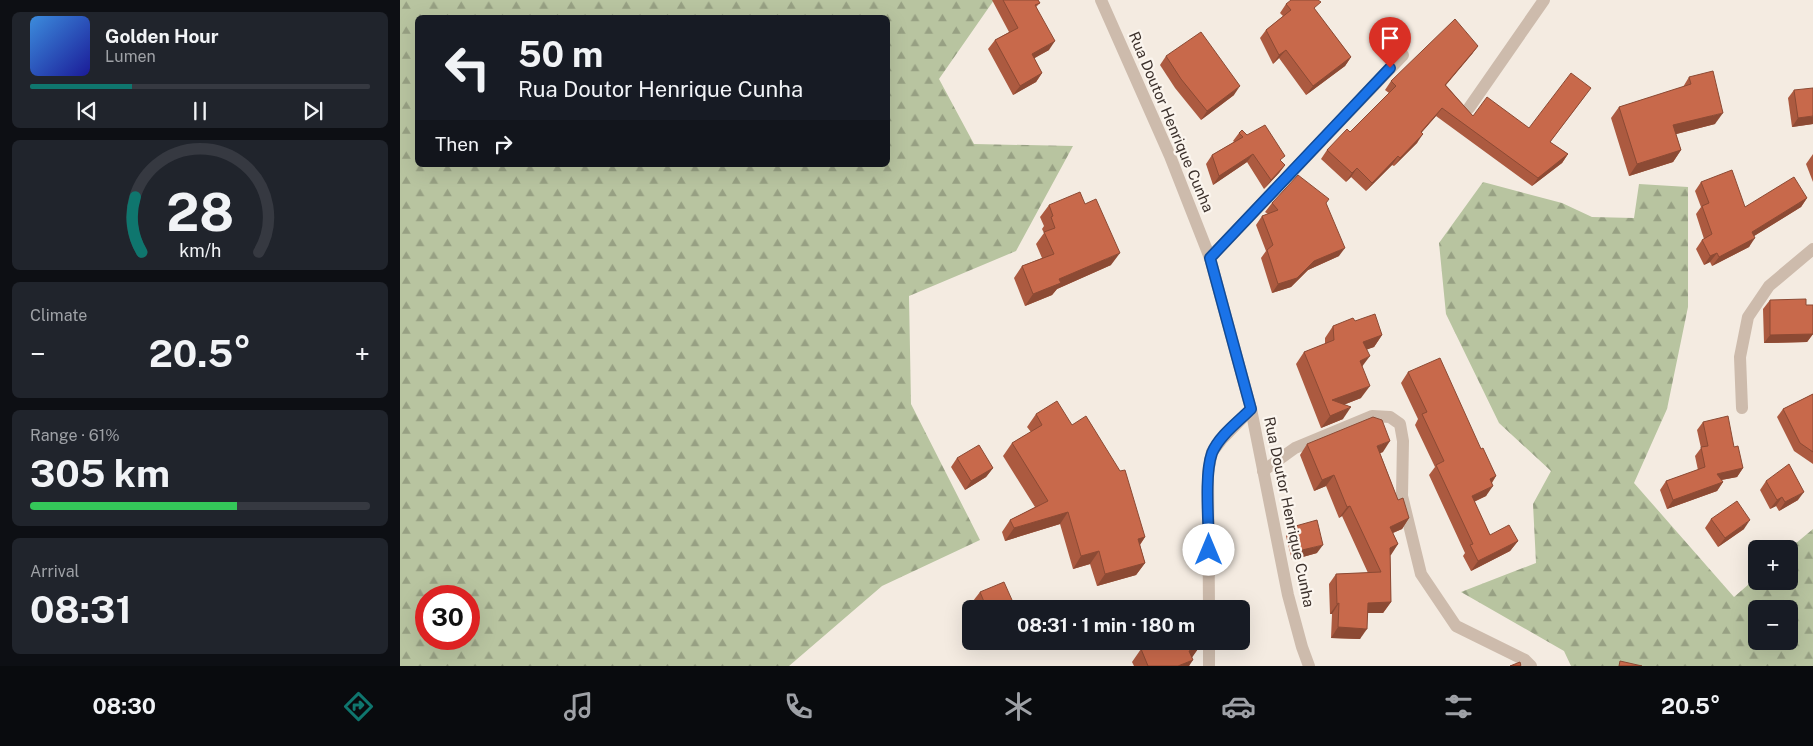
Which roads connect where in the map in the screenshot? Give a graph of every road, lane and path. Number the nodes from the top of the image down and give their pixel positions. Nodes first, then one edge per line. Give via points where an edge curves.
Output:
1 (1101, 0) edge
2 (1544, 0) edge
3 (1404, 55) dead end
4 (1469, 108) edge
5 (1813, 249) edge
6 (1210, 258) junction
7 (1742, 408) dead end
8 (1251, 409) junction
9 (1264, 471) junction
10 (1209, 600) edge
11 (1209, 650) edge
12 (1209, 666) edge
13 (1309, 666) edge
14 (1531, 666) edge

1 - 6 street, Rua Doutor Henrique Cunha
2 - 4 street
3 - 6 street
5 - 7 street via 1769,286 1748,317 1740,357
6 - 8 street, Rua Doutor Henrique Cunha
8 - 9 street, Rua Doutor Henrique Cunha
8 - 10 street via 1212,452 1208,472
9 - 13 street, Rua Doutor Henrique Cunha via 1288,595
9 - 14 street via 1296,448 1372,416 1390,417 1400,424 1403,441 1402,496 1421,574 1456,626
11 - 12 street

